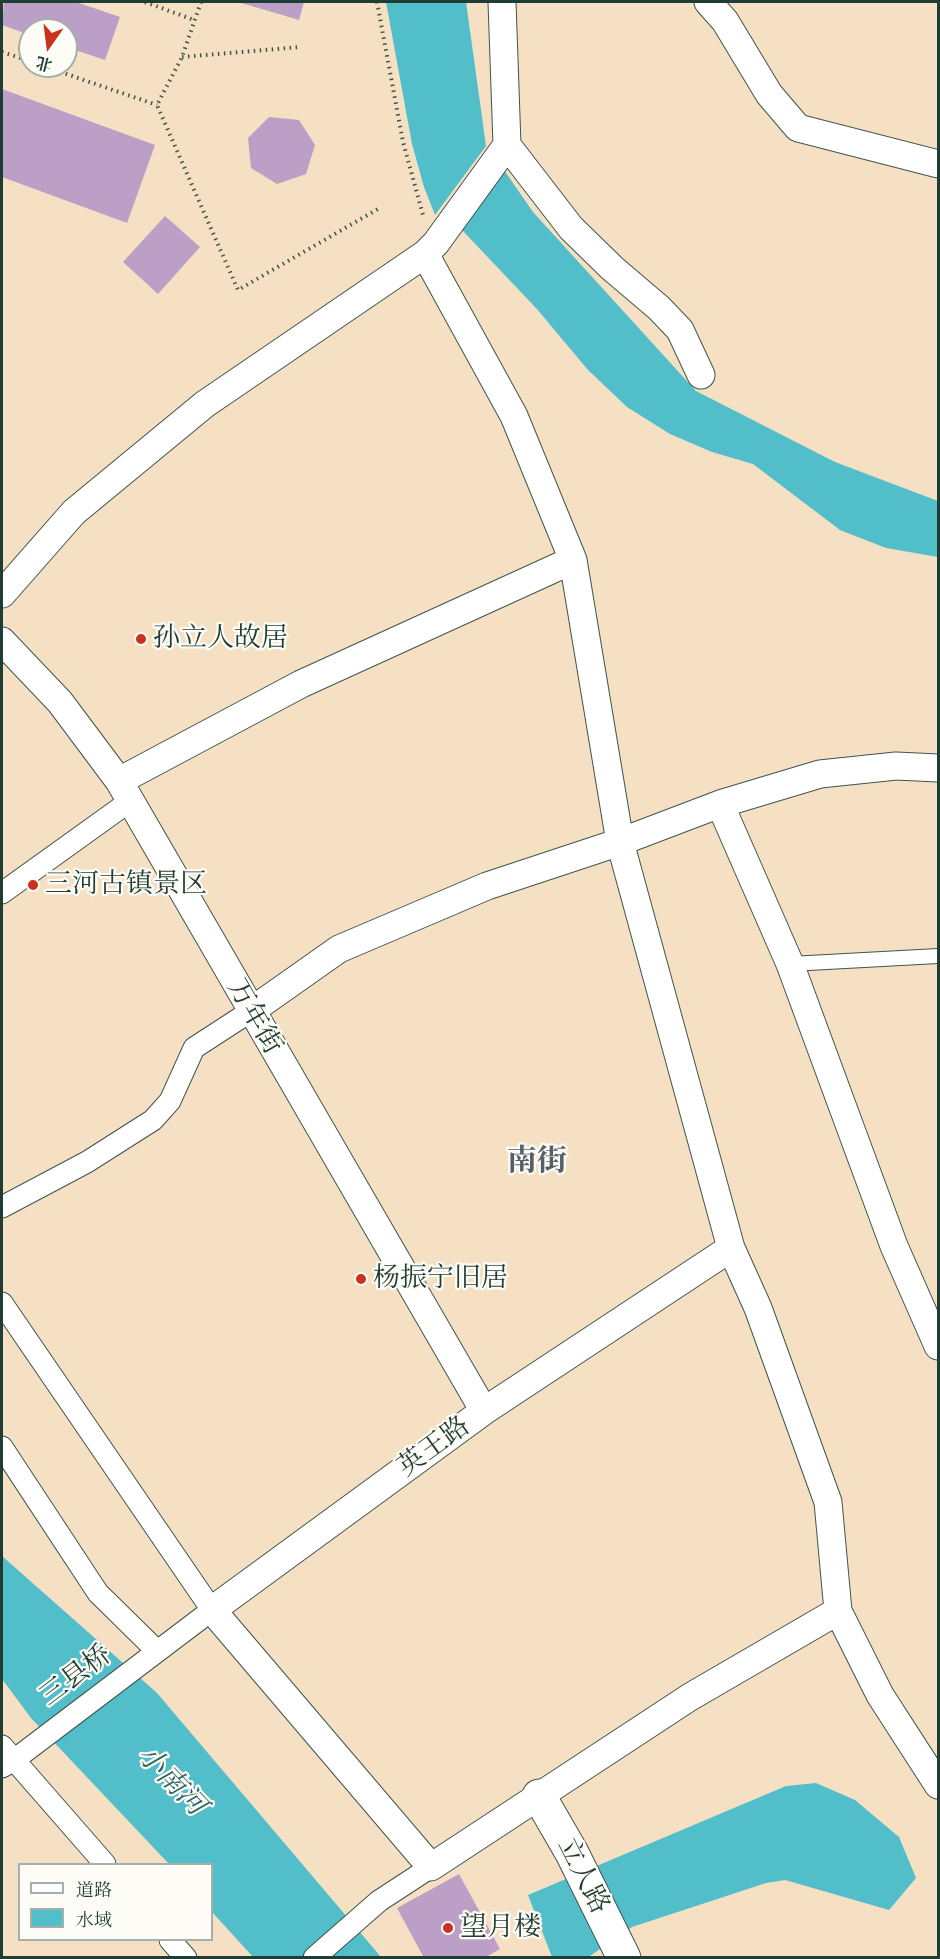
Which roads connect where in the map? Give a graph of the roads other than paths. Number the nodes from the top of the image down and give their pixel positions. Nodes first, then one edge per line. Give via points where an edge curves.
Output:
1 (502, 2) edge
2 (708, 2) edge
3 (507, 145) junction
4 (939, 164) edge
5 (428, 239) junction
6 (701, 375) dead end
7 (573, 560) junction
8 (2, 594) edge
9 (2, 641) edge
10 (939, 768) edge
11 (124, 791) junction
12 (720, 804) junction
13 (620, 842) junction
14 (2, 893) edge
15 (939, 956) edge
16 (790, 964) junction
17 (251, 1011) junction
18 (2, 1207) edge
19 (731, 1248) junction
20 (2, 1304) edge
21 (939, 1346) edge
22 (484, 1410) junction
23 (2, 1446) edge
24 (212, 1610) junction
25 (838, 1611) junction
26 (152, 1654) junction
27 (6, 1758) edge
28 (939, 1785) edge
29 (539, 1796) junction
30 (104, 1863) edge
31 (431, 1867) junction
32 (171, 1941) edge
33 (186, 1958) edge
34 (314, 1958) edge
35 (624, 1958) edge

1 - 3 street
2 - 4 street via 725,21 770,94 798,128
3 - 5 street
3 - 6 street via 571,228 680,330
5 - 7 street via 514,416
5 - 8 street via 205,404 74,512
7 - 11 street via 301,684
7 - 13 street
9 - 11 street, 万年街 via 60,702
10 - 12 street via 896,766 820,774
11 - 14 street
11 - 17 street, 万年街
12 - 13 street
12 - 16 street
13 - 17 street via 487,886 339,949
13 - 19 street
15 - 16 lane
16 - 21 street via 894,1246
17 - 18 street via 194,1048 170,1101 153,1120 87,1162
17 - 22 street, 万年街
19 - 22 street, 英王路
19 - 25 street via 758,1308 828,1502
20 - 24 street
22 - 24 street, 英王路
23 - 26 street via 98,1593
24 - 26 street, 英王路
24 - 31 street
25 - 28 street via 880,1695
25 - 29 street via 690,1697
26 - 27 street, 三县桥 via 40,1739
27 - 30 street
29 - 31 street
29 - 35 street, 立人路
31 - 34 street via 379,1901
32 - 33 street

